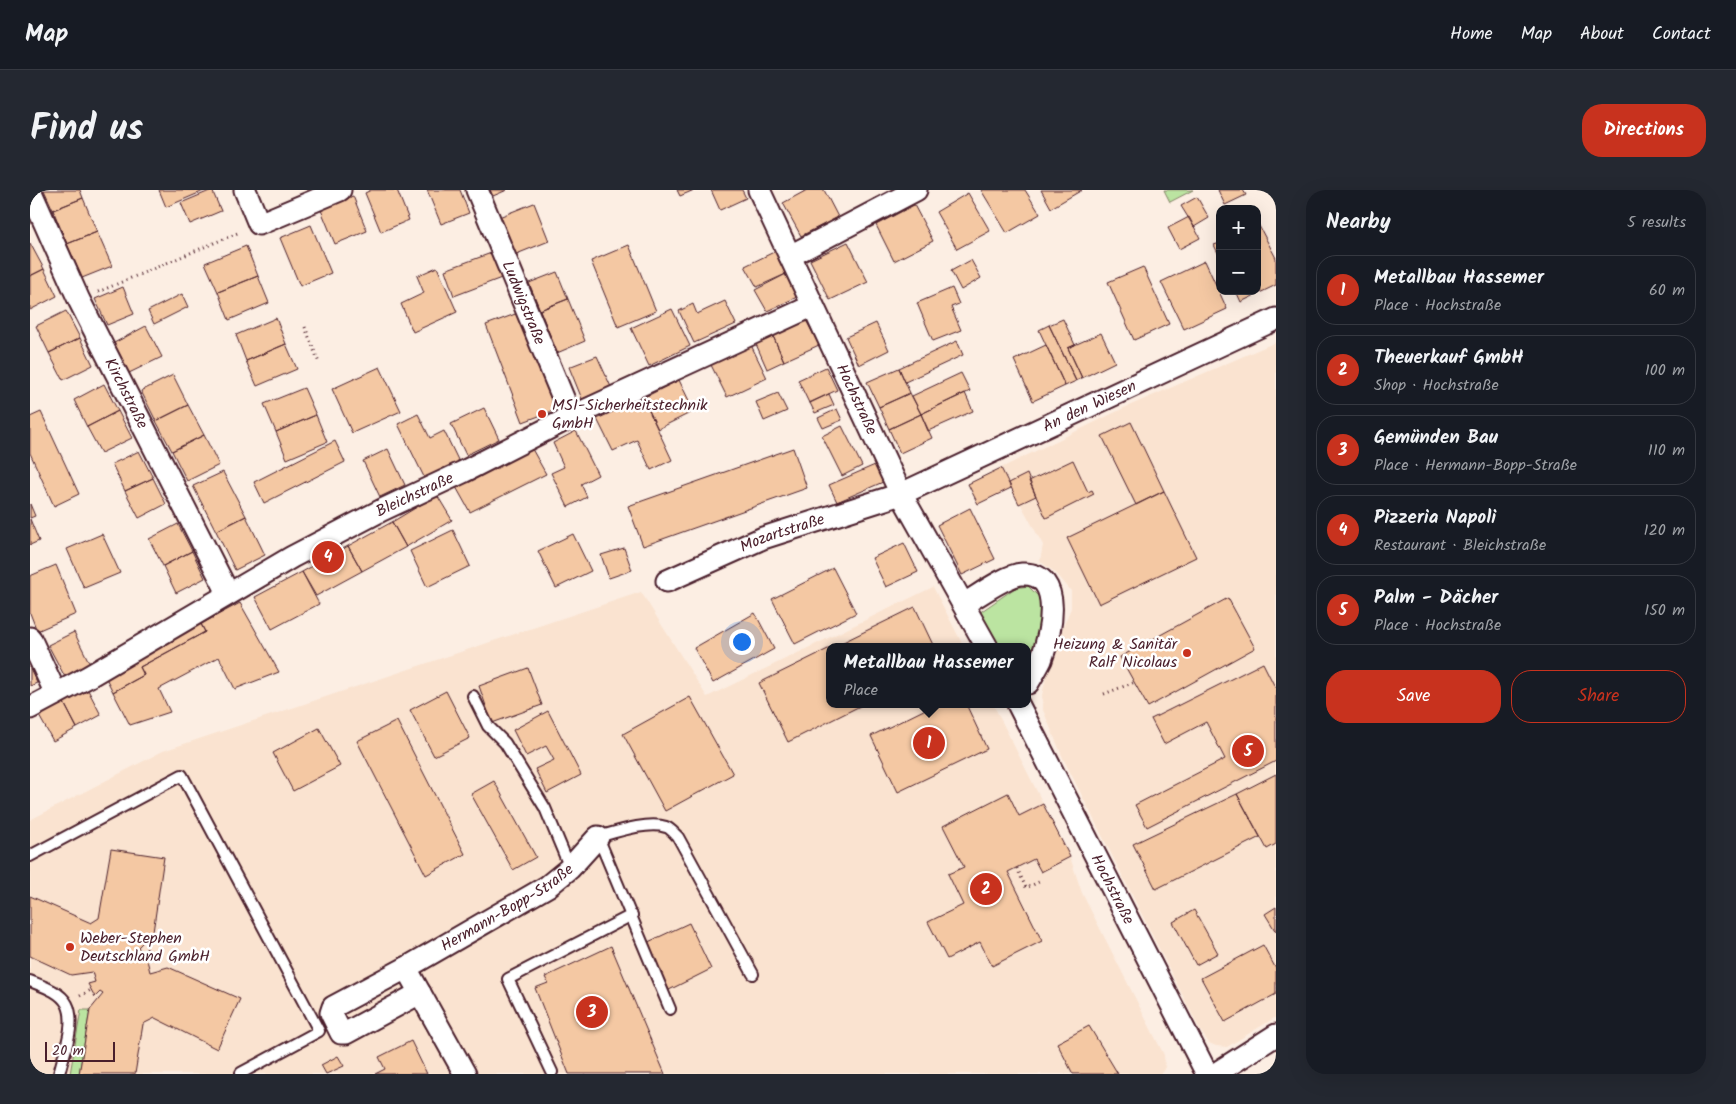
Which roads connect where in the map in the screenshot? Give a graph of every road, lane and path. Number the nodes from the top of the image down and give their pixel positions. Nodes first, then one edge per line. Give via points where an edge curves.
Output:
1 (244, 190) edge
2 (340, 190) edge
3 (477, 190) edge
4 (759, 190) edge
5 (916, 190) edge
6 (31, 197) edge
7 (259, 224) junction
8 (790, 256) junction
9 (79, 300) junction
10 (812, 306) junction
11 (1276, 319) edge
12 (305, 327) dead end
13 (319, 363) dead end
14 (571, 417) junction
15 (901, 494) junction
16 (667, 580) dead end
17 (228, 593) junction
18 (964, 604) junction
19 (30, 638) edge
20 (985, 643) edge
21 (1031, 677) edge
22 (1135, 682) dead end
23 (56, 694) junction
24 (1104, 694) dead end
25 (473, 696) dead end
26 (30, 708) edge
27 (1020, 708) edge
28 (598, 837) junction
29 (30, 856) edge
30 (570, 868) junction
31 (1017, 868) dead end
32 (1041, 881) dead end
33 (632, 915) junction
34 (406, 968) junction
35 (753, 974) dead end
36 (30, 981) edge
37 (420, 992) junction
38 (670, 1009) dead end
39 (1276, 1035) edge
40 (552, 1072) dead end
41 (241, 1073) dead end
42 (59, 1074) edge
43 (465, 1074) edge
44 (1206, 1074) edge
45 (1215, 1074) edge

1 - 7 street
2 - 7 street
3 - 14 street, Ludwigstraße
4 - 8 street, Hochstraße
5 - 8 street
6 - 9 street, Kirchstraße
7 - 9 path
8 - 10 street, Hochstraße
9 - 17 street, Kirchstraße
10 - 14 street, Bleichstraße
10 - 15 street, Hochstraße
11 - 15 street, An den Wiesen
12 - 13 path
14 - 17 street, Bleichstraße via 382,510
15 - 16 street, Mozartstraße via 763,538
15 - 18 street, Hochstraße
17 - 23 street, Bleichstraße
18 - 20 street, Hochstraße
18 - 21 street via 1021,574 1042,580 1052,602 1050,626 1041,659
19 - 23 street
22 - 24 path
23 - 26 street, Bleichstraße
25 - 30 lane via 488,726 505,743 545,808
27 - 44 street, Hochstraße
28 - 30 street, Hermann-Bopp-Straße
28 - 33 lane
28 - 35 lane via 632,828 667,827 678,837
29 - 41 lane via 182,775 318,1031
30 - 34 street, Hermann-Bopp-Straße via 548,886
31 - 32 path via 1026,888
33 - 38 lane
33 - 40 lane via 508,979
34 - 37 street
34 - 37 street, Hermann-Bopp-Straße via 333,1007 331,1013 338,1026 346,1033
36 - 42 lane via 52,990 67,1003 70,1023
37 - 43 street
39 - 45 street

